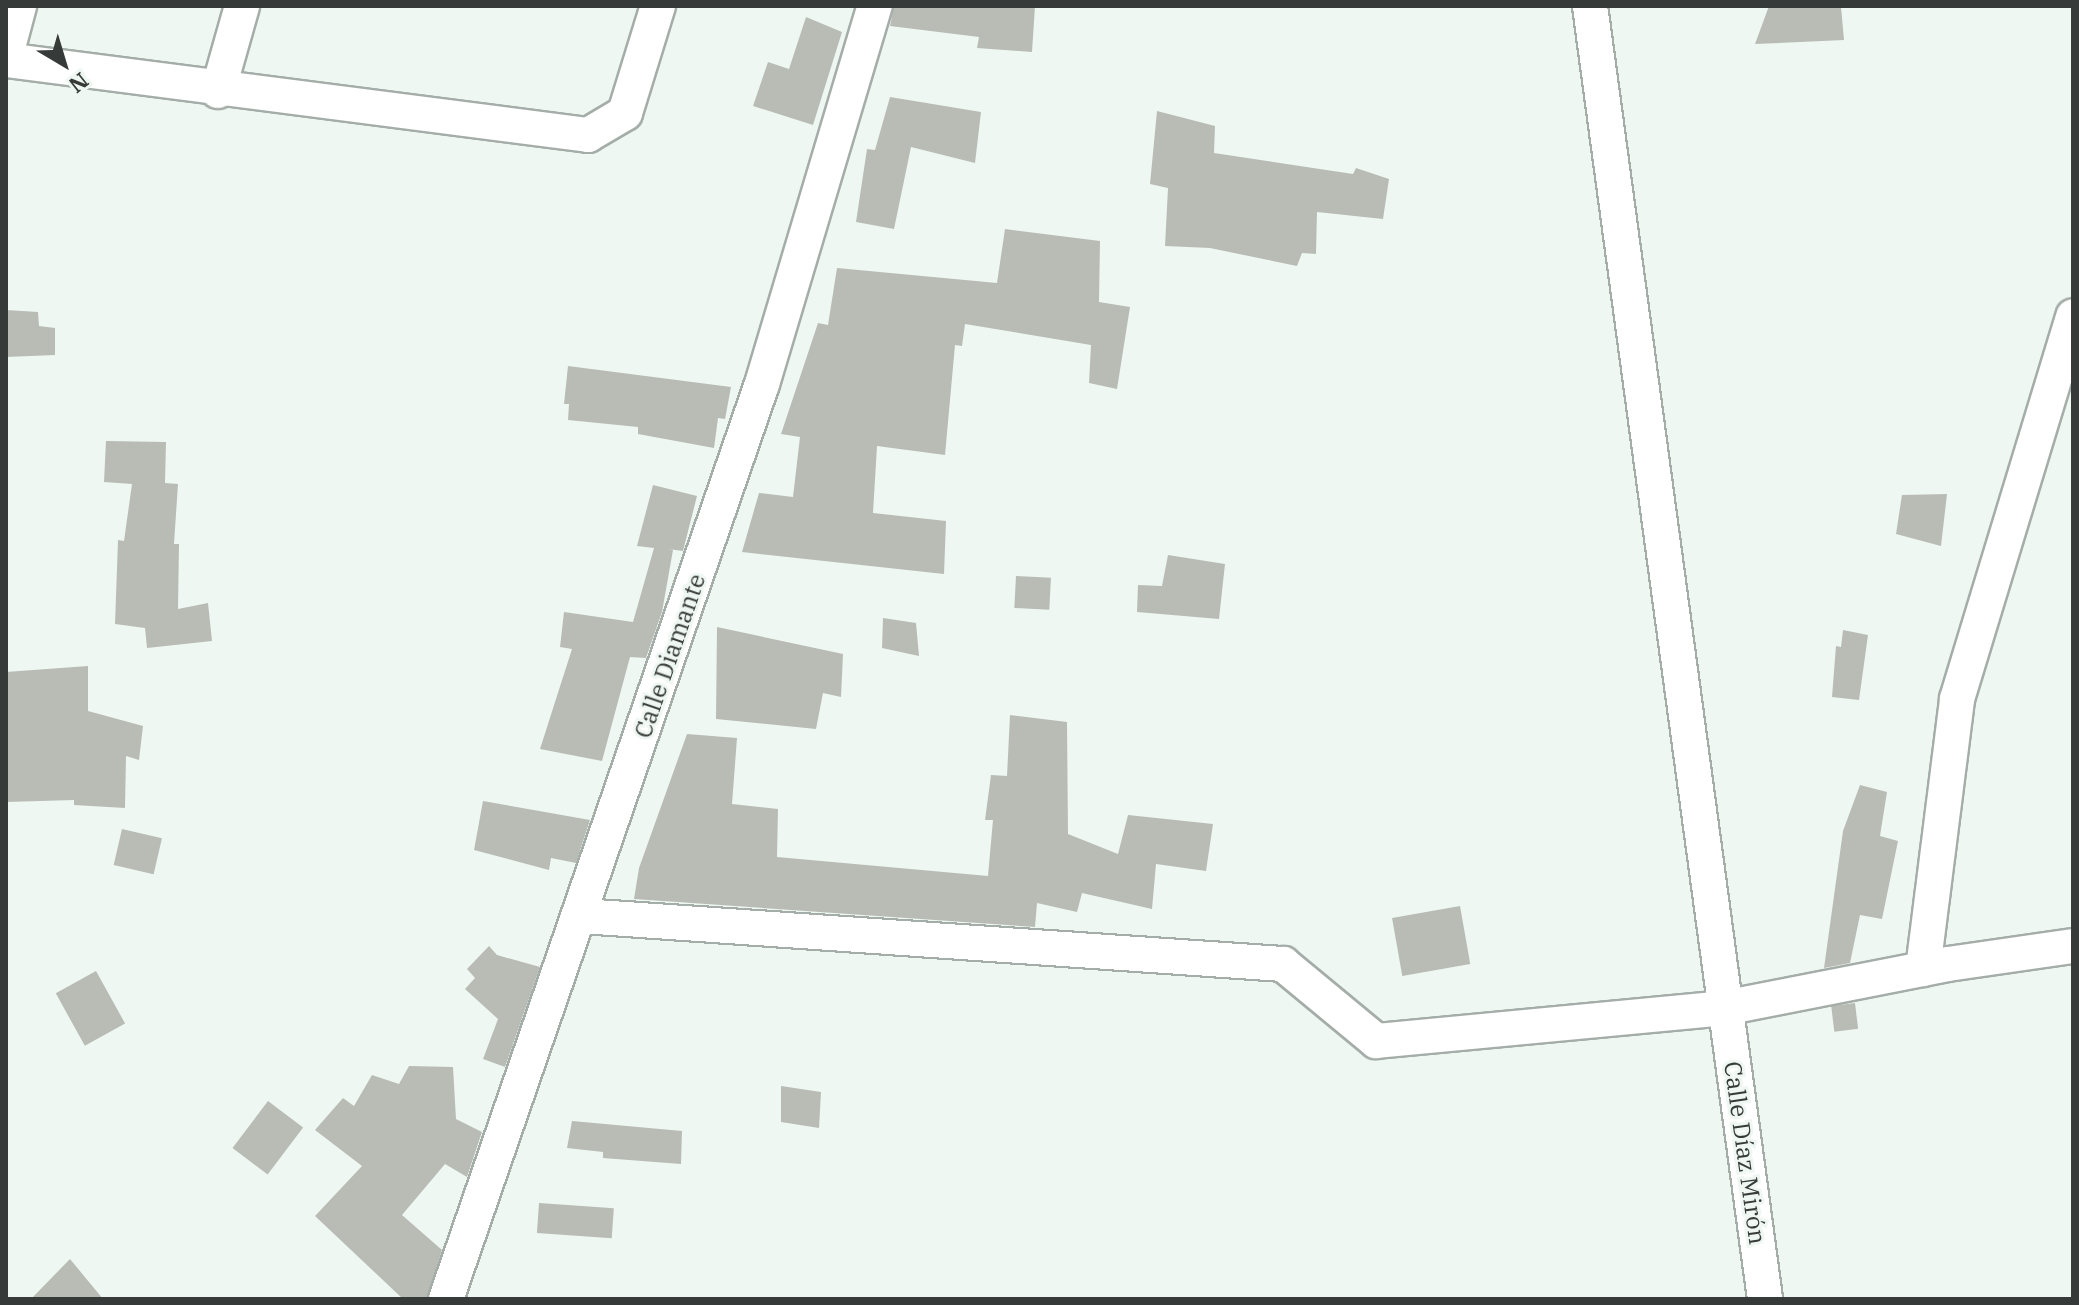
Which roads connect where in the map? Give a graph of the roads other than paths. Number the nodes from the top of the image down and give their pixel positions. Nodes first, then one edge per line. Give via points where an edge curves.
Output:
1 (19, 6) edge
2 (242, 6) edge
3 (658, 6) edge
4 (875, 6) edge
5 (1590, 6) edge
6 (6, 58) edge
7 (218, 91) junction
8 (2073, 316) edge
9 (582, 916) junction
10 (2073, 946) edge
11 (1923, 969) junction
12 (1724, 1008) junction
13 (446, 1299) edge
14 (1765, 1299) edge

1 - 6 street
2 - 7 street
3 - 7 street via 625,113 588,135
4 - 9 street, Calle Diamante via 762,384
5 - 12 street, Calle Díaz Mirón
6 - 7 street
8 - 11 street via 1957,699
9 - 12 street via 1283,964 1376,1041
9 - 13 street, Calle Diamante
10 - 11 street
11 - 12 street
12 - 14 street, Calle Díaz Mirón

